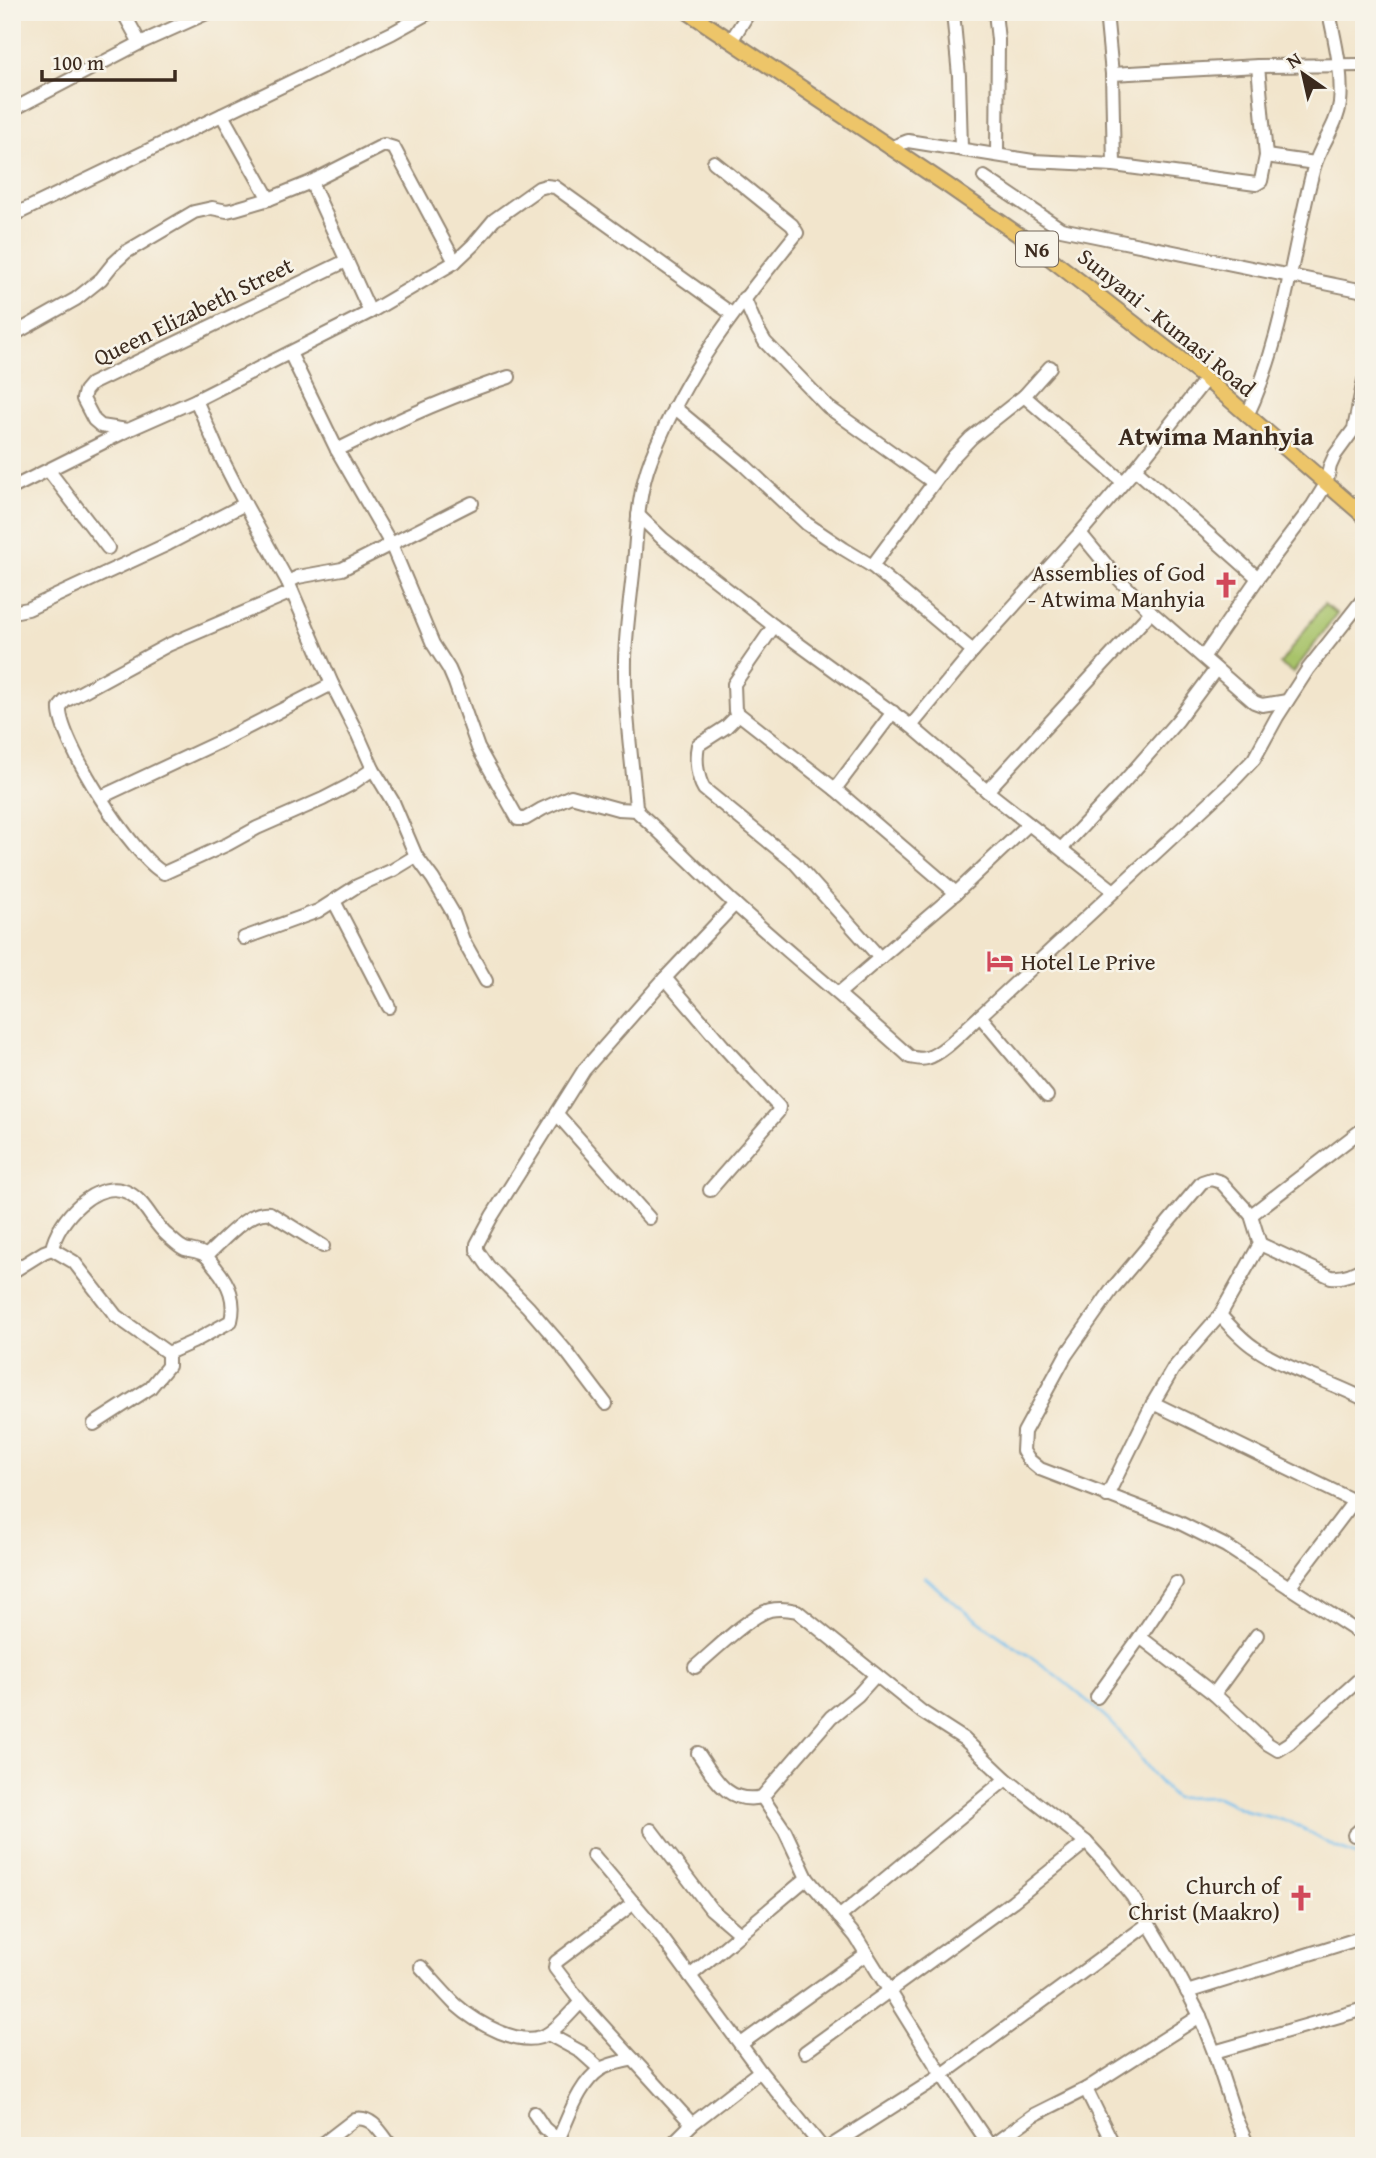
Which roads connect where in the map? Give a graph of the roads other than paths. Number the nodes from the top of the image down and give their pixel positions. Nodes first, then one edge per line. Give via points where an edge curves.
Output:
1 (123, 12) edge
2 (209, 12) edge
3 (430, 12) edge
4 (688, 12) edge
5 (749, 12) edge
6 (953, 12) edge
7 (995, 12) edge
8 (1106, 12) edge
9 (1329, 12) edge
10 (731, 41) junction
11 (140, 43) junction
12 (1339, 65) junction
13 (1364, 65) edge
14 (1258, 66) junction
15 (1112, 74) junction
16 (12, 110) edge
17 (222, 115) junction
18 (890, 148) junction
19 (961, 148) junction
20 (997, 154) junction
21 (1266, 156) junction
22 (713, 162) dead end
23 (1315, 163) junction
24 (1114, 165) junction
25 (984, 177) dead end
26 (311, 182) junction
27 (269, 200) junction
28 (12, 216) edge
29 (346, 261) junction
30 (455, 261) junction
31 (1290, 276) junction
32 (1364, 291) edge
33 (744, 298) junction
34 (370, 312) junction
35 (733, 314) junction
36 (12, 335) edge
37 (290, 353) junction
38 (1050, 368) dead end
39 (509, 377) dead end
40 (1206, 379) junction
41 (1364, 380) edge
42 (1024, 396) junction
43 (196, 400) junction
44 (674, 407) junction
45 (1247, 416) junction
46 (128, 430) junction
47 (337, 450) junction
48 (1135, 469) junction
49 (49, 471) junction
50 (933, 482) junction
51 (1123, 482) junction
52 (1326, 484) junction
53 (12, 488) edge
54 (472, 503) dead end
55 (245, 504) junction
56 (638, 515) junction
57 (1364, 516) edge
58 (1080, 533) junction
59 (391, 544) junction
60 (108, 548) dead end
61 (872, 566) junction
62 (1258, 578) junction
63 (290, 587) junction
64 (1364, 598) edge
65 (12, 612) edge
66 (1152, 612) junction
67 (774, 626) junction
68 (973, 651) junction
69 (1204, 656) junction
70 (1216, 669) junction
71 (332, 684) junction
72 (1287, 701) junction
73 (893, 712) junction
74 (738, 715) junction
75 (911, 726) junction
76 (373, 769) junction
77 (835, 789) junction
78 (987, 790) junction
79 (101, 797) junction
80 (637, 810) junction
81 (1029, 824) junction
82 (1062, 848) junction
83 (416, 856) junction
84 (1114, 891) junction
85 (956, 893) junction
86 (334, 901) junction
87 (735, 904) junction
88 (244, 938) dead end
89 (880, 958) junction
90 (665, 978) junction
91 (486, 981) dead end
92 (839, 993) junction
93 (389, 1007) dead end
94 (981, 1016) junction
95 (1047, 1096) dead end
96 (557, 1114) junction
97 (1364, 1128) edge
98 (710, 1190) dead end
99 (1251, 1215) junction
100 (649, 1218) dead end
101 (1260, 1244) junction
102 (323, 1246) dead end
103 (52, 1249) junction
104 (206, 1256) junction
105 (12, 1272) edge
106 (1361, 1274) edge
107 (1220, 1315) junction
108 (168, 1353) junction
109 (1364, 1399) edge
110 (1153, 1404) junction
111 (606, 1405) dead end
112 (94, 1423) dead end
113 (1363, 1490) edge
114 (1107, 1496) junction
115 (1354, 1501) junction
116 (1176, 1583) dead end
117 (1289, 1587) junction
118 (1257, 1635) dead end
119 (1364, 1636) edge
120 (1140, 1637) junction
121 (695, 1667) dead end
122 (876, 1675) junction
123 (1364, 1675) edge
124 (1214, 1693) junction
125 (1097, 1698) dead end
126 (698, 1753) dead end
127 (1006, 1779) junction
128 (762, 1797) junction
129 (651, 1830) dead end
130 (1086, 1842) junction
131 (593, 1856) dead end
132 (807, 1878) junction
133 (634, 1903) junction
134 (839, 1917) junction
135 (1148, 1924) junction
136 (739, 1933) junction
137 (1364, 1937) edge
138 (866, 1954) junction
139 (421, 1967) dead end
140 (690, 1976) junction
141 (890, 1992) junction
142 (1187, 1992) junction
143 (581, 2002) junction
144 (1364, 2009) edge
145 (1200, 2017) junction
146 (548, 2034) junction
147 (741, 2044) junction
148 (805, 2052) dead end
149 (1214, 2052) junction
150 (634, 2059) junction
151 (600, 2070) junction
152 (760, 2071) junction
153 (942, 2076) junction
154 (1086, 2089) junction
155 (534, 2113) dead end
156 (692, 2124) junction
157 (561, 2143) edge
158 (320, 2146) edge
159 (391, 2146) edge
160 (670, 2146) edge
161 (821, 2146) edge
162 (831, 2146) edge
163 (990, 2146) edge
164 (1114, 2146) edge
165 (1248, 2146) edge

1 - 11 street
2 - 11 street
3 - 17 street
4 - 10 main road, Sunyani - Kumasi Road / N6
5 - 10 street
6 - 19 street
7 - 20 street via 999,40
8 - 15 street
9 - 12 street
10 - 18 main road, Sunyani - Kumasi Road / N6
11 - 16 street
12 - 13 street
12 - 14 street
12 - 23 street via 1340,102
14 - 15 street
14 - 21 street
15 - 24 street
17 - 27 street
17 - 28 street
18 - 19 street via 908,141
18 - 40 main road, Sunyani - Kumasi Road / N6 via 1029,242
19 - 20 street
20 - 24 street via 1033,161
21 - 23 street
21 - 24 street via 1261,181 1256,184
22 - 33 street via 797,233
23 - 31 street
25 - 31 street via 1061,229
26 - 27 street
26 - 29 street
26 - 30 street via 384,145 394,148
27 - 36 street via 227,211 194,212 126,252 76,299
29 - 34 street
29 - 46 street, Queen Elizabeth Street via 91,384 83,399 94,420
30 - 34 street
30 - 35 street via 494,220 539,188 555,187
31 - 32 street
31 - 45 street via 1262,384
33 - 35 street
33 - 50 street via 765,342 828,407
34 - 37 street
35 - 44 street via 702,356
37 - 43 street
37 - 47 street
38 - 42 street
39 - 47 street via 405,416
40 - 45 main road, Sunyani - Kumasi Road / N6
40 - 48 street
41 - 52 street via 1354,429 1335,455
42 - 50 street via 971,438
42 - 51 street
43 - 46 street
43 - 55 street
44 - 56 street via 650,462
44 - 61 street via 807,524
45 - 52 main road, Sunyani - Kumasi Road / N6
46 - 49 street
47 - 59 street
48 - 51 street
48 - 62 street
49 - 53 street
49 - 60 street
50 - 61 street
51 - 58 street
52 - 57 main road, Sunyani - Kumasi Road / N6
52 - 62 street
54 - 59 street
55 - 63 street
55 - 65 street via 28,609
56 - 67 street
56 - 80 street via 625,659
58 - 66 street
58 - 68 street
59 - 63 street via 342,569 298,578
59 - 80 street via 433,644 455,683 478,748 518,819 571,796
61 - 68 street
62 - 69 street
63 - 71 street
63 - 79 street via 65,701 59,714 62,726
64 - 72 street
66 - 69 street
66 - 78 street
67 - 73 street
67 - 74 street via 734,684
68 - 75 street
69 - 70 street
70 - 72 street via 1254,702
70 - 82 street via 1178,720
71 - 76 street
71 - 79 street
72 - 84 street via 1254,759
73 - 75 street
73 - 77 street
74 - 77 street
74 - 89 street via 698,745 704,789 788,857
75 - 78 street
76 - 79 street via 323,799 164,873 123,832
76 - 83 street
77 - 85 street
78 - 81 street
80 - 87 street
81 - 82 street
81 - 85 street
82 - 84 street
83 - 86 street
83 - 91 street via 453,913
84 - 94 street
85 - 89 street
86 - 88 street
86 - 93 street
87 - 90 street
87 - 92 street
89 - 92 street
90 - 96 street via 584,1070
90 - 98 street via 779,1107
92 - 94 street via 910,1057 920,1059 940,1050
94 - 95 street
96 - 100 street
96 - 111 street via 492,1216 477,1250 566,1351
97 - 99 street
99 - 101 street
99 - 114 street via 1221,1182 1202,1182 1105,1299 1066,1355 1024,1432 1023,1451 1028,1460
101 - 106 street via 1331,1277
101 - 107 street
102 - 104 street via 264,1212 247,1219
103 - 104 street via 54,1237 78,1206 110,1189 138,1198 160,1230 184,1249
103 - 105 street
103 - 108 street via 74,1262 116,1316
104 - 108 street via 228,1283 234,1307 231,1321
107 - 109 street via 1257,1350
107 - 110 street via 1173,1369
108 - 112 street via 169,1366 150,1388
110 - 114 street
110 - 115 street
113 - 115 street
114 - 117 street via 1214,1540
115 - 117 street
116 - 120 street
117 - 119 street
118 - 124 street
120 - 124 street
120 - 125 street
121 - 122 street via 756,1617 782,1609 797,1611
122 - 127 street via 964,1739
122 - 128 street via 831,1717
123 - 124 street via 1278,1750
126 - 128 street via 718,1783 734,1797
127 - 130 street
127 - 134 street
128 - 132 street via 785,1831
129 - 136 street via 711,1909
130 - 135 street via 1132,1896
130 - 141 street
131 - 133 street
132 - 134 street
132 - 136 street
133 - 140 street
133 - 143 street via 556,1962 556,1972
134 - 138 street
135 - 142 street
135 - 153 street
136 - 140 street
137 - 142 street
138 - 141 street
138 - 147 street
139 - 146 street via 480,2023 523,2038
140 - 147 street
141 - 148 street
141 - 153 street
142 - 145 street
143 - 146 street
143 - 150 street
144 - 149 street
145 - 149 street
145 - 154 street
146 - 151 street via 581,2052
147 - 152 street
149 - 165 street
150 - 151 street
150 - 156 street
151 - 157 street via 586,2084
152 - 156 street
152 - 161 street
153 - 162 street
153 - 163 street
154 - 163 street via 1034,2115
154 - 164 street
155 - 157 street
156 - 160 street
158 - 159 street via 361,2118

